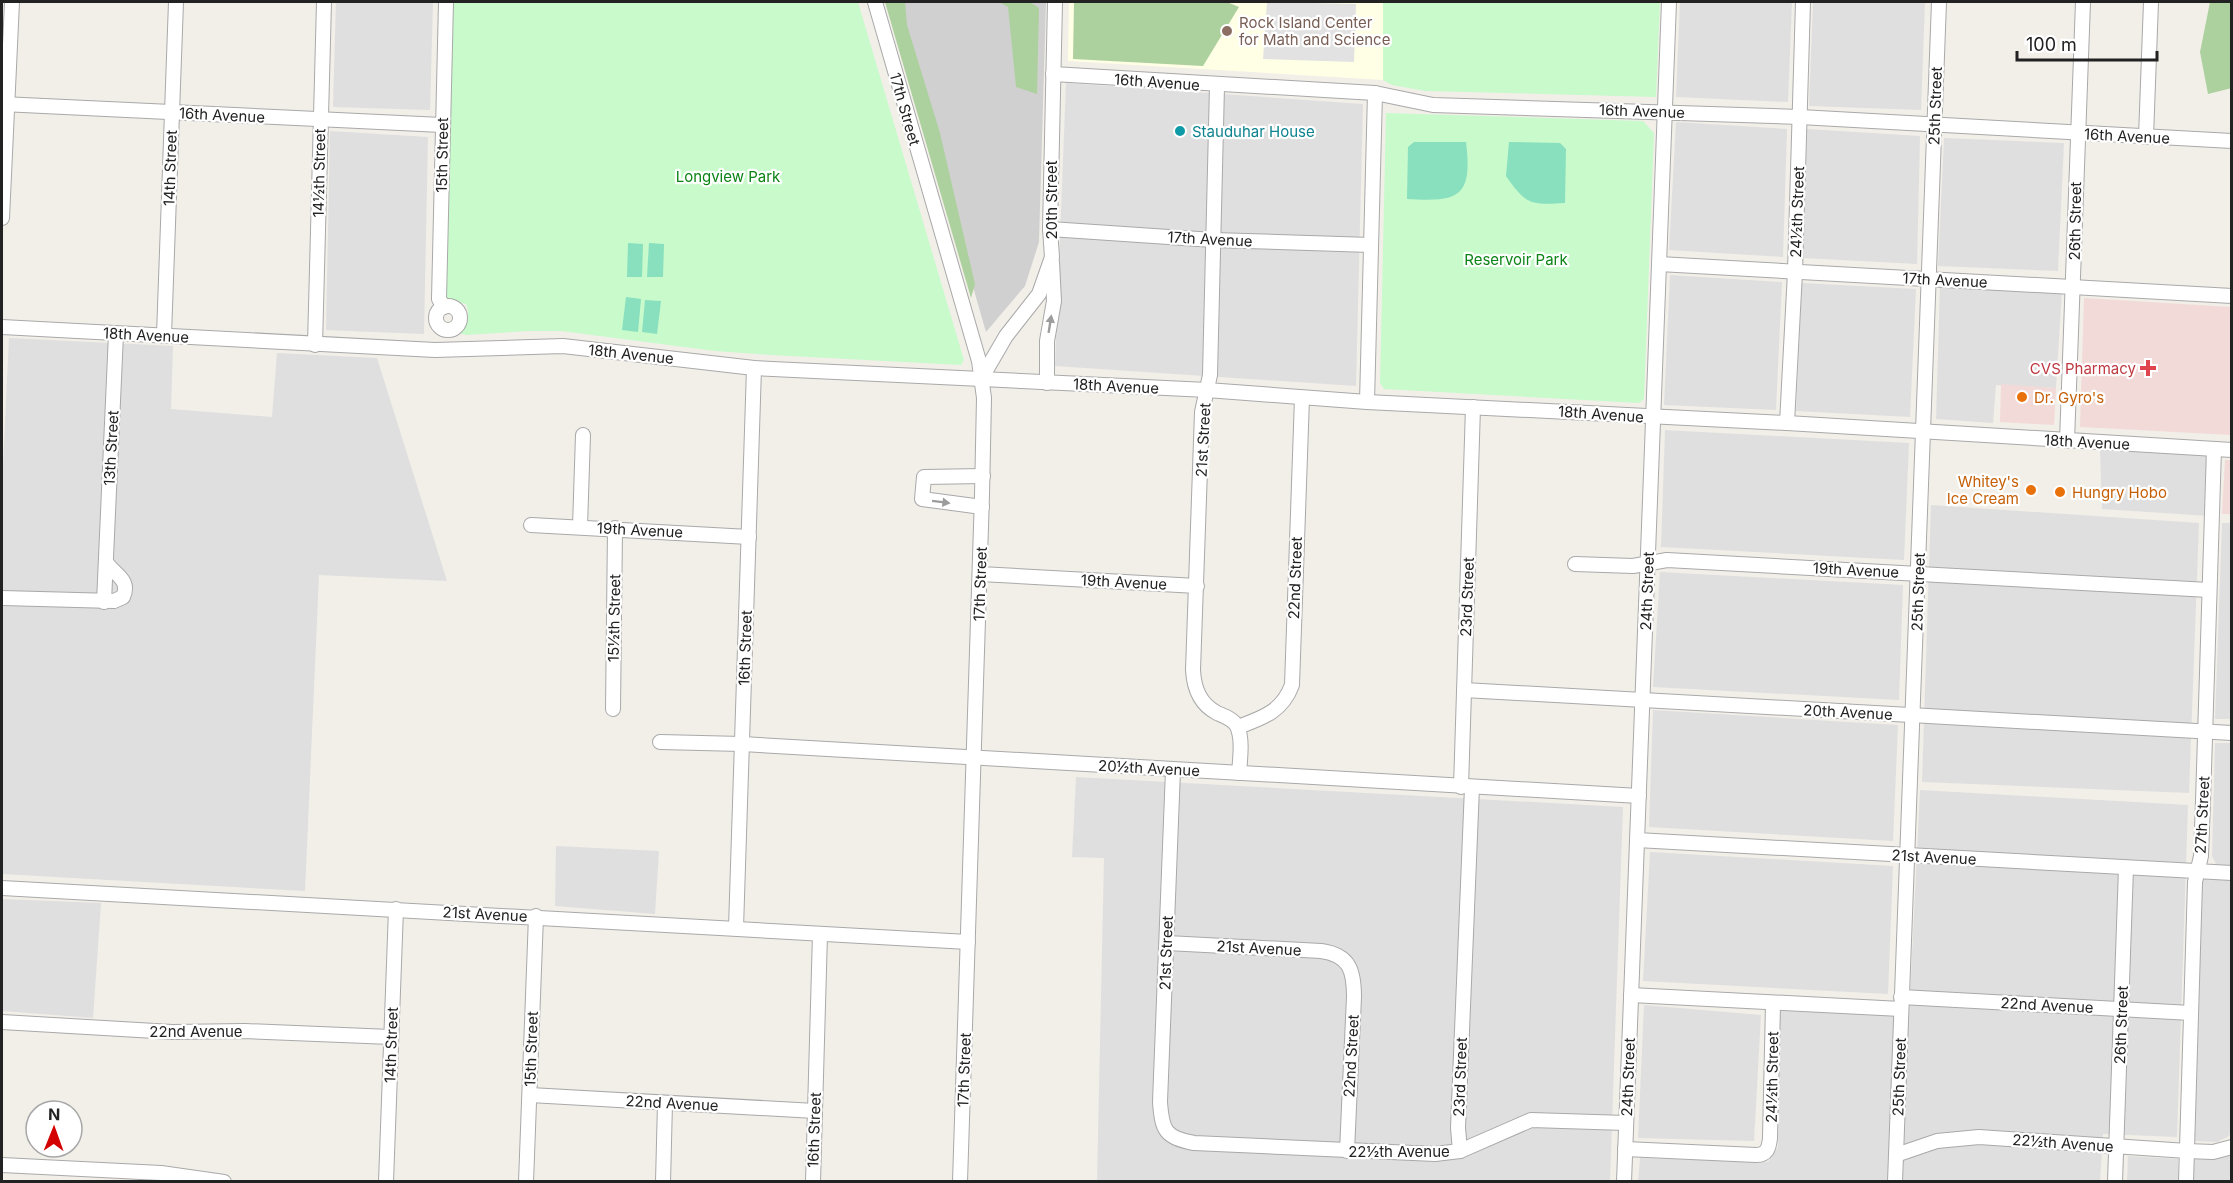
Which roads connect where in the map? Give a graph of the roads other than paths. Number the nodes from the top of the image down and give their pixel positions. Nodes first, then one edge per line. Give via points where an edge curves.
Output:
1 (12, 2) edge
2 (176, 2) edge
3 (324, 2) edge
4 (446, 2) edge
5 (874, 2) edge
6 (1055, 2) edge
7 (1669, 2) edge
8 (1803, 2) edge
9 (1939, 2) edge
10 (2083, 2) edge
11 (2151, 2) edge
12 (1053, 74) junction
13 (1217, 86) junction
14 (1375, 93) junction
15 (4, 104) edge
16 (172, 112) junction
17 (1665, 112) junction
18 (1800, 117) junction
19 (320, 120) junction
20 (442, 125) junction
21 (1934, 126) junction
22 (2077, 133) junction
23 (2146, 137) junction
24 (2232, 141) edge
25 (2, 218) edge
26 (1050, 229) junction
27 (1213, 240) junction
28 (1371, 245) junction
29 (1052, 257) junction
30 (1659, 264) junction
31 (1795, 272) junction
32 (1929, 280) junction
33 (2073, 287) junction
34 (2232, 296) edge
35 (444, 307) dead end
36 (2, 327) edge
37 (116, 334) junction
38 (164, 335) junction
39 (315, 345) junction
40 (754, 368) junction
41 (981, 379) junction
42 (1047, 383) junction
43 (1207, 390) junction
44 (1302, 398) junction
45 (1367, 402) junction
46 (1473, 407) junction
47 (1652, 417) junction
48 (1787, 423) junction
49 (1923, 432) junction
50 (584, 435) dead end
51 (2067, 441) junction
52 (2214, 449) junction
53 (2232, 450) edge
54 (983, 476) junction
55 (982, 507) junction
56 (531, 525) dead end
57 (580, 527) junction
58 (615, 528) junction
59 (749, 537) junction
60 (106, 562) junction
61 (1575, 564) dead end
62 (1648, 564) junction
63 (980, 574) junction
64 (1918, 574) junction
65 (1197, 586) junction
66 (2209, 590) junction
67 (2, 597) edge
68 (104, 602) junction
69 (1464, 690) junction
70 (1642, 700) junction
71 (613, 708) dead end
72 (1912, 716) junction
73 (1238, 728) junction
74 (2205, 732) junction
75 (2232, 733) edge
76 (660, 742) dead end
77 (742, 744) junction
78 (974, 758) junction
79 (1173, 770) junction
80 (1239, 773) junction
81 (1466, 787) junction
82 (1639, 796) junction
83 (1637, 840) junction
84 (1907, 856) junction
85 (2126, 868) junction
86 (2198, 871) junction
87 (2232, 873) edge
88 (2, 888) edge
89 (396, 909) junction
90 (536, 916) junction
91 (736, 928) junction
92 (820, 934) junction
93 (968, 942) junction
94 (1167, 943) junction
95 (1347, 964) joint
96 (1631, 995) junction
97 (1901, 1003) junction
98 (1773, 1004) junction
99 (2121, 1009) junction
100 (2192, 1013) junction
101 (2, 1022) edge
102 (391, 1037) junction
103 (530, 1095) junction
104 (665, 1103) junction
105 (814, 1111) junction
106 (1626, 1123) junction
107 (1168, 1133) joint
108 (2118, 1147) junction
109 (2232, 1147) edge
110 (1625, 1149) junction
111 (1347, 1151) junction
112 (1460, 1151) junction
113 (2187, 1151) junction
114 (1896, 1155) junction
115 (2, 1165) edge
116 (224, 1182) edge
117 (386, 1182) edge
118 (526, 1182) edge
119 (663, 1182) edge
120 (813, 1182) edge
121 (960, 1182) edge
122 (1624, 1182) edge
123 (1895, 1182) edge
124 (2115, 1182) edge
125 (2186, 1182) edge

1 - 15 street
2 - 16 street, 14th Street
3 - 19 street, 14½th Street
4 - 20 street, 15th Street
5 - 41 street, 17th Street via 980,361
6 - 12 street, 20th Street
7 - 17 street, 24th Street
8 - 18 street, 24½th Street
9 - 21 street, 25th Street
10 - 22 street, 26th Street
11 - 23 street
12 - 13 street, 16th Avenue
12 - 26 street, 20th Street
13 - 14 street, 16th Avenue
13 - 27 street, 21st Street
14 - 17 street, 16th Avenue via 1433,105
14 - 28 street
15 - 16 street, 16th Avenue
15 - 25 street
16 - 19 street, 16th Avenue
16 - 38 street, 14th Street
17 - 18 street, 16th Avenue
17 - 30 street, 24th Street
18 - 21 street, 16th Avenue
18 - 31 street, 24½th Street
19 - 20 street, 16th Avenue
19 - 39 street, 14½th Street
20 - 35 street, 15th Street via 439,299
21 - 22 street, 16th Avenue
21 - 32 street, 25th Street
22 - 23 street, 16th Avenue
22 - 33 street, 26th Street
23 - 24 street, 16th Avenue
26 - 27 street, 17th Avenue
26 - 29 street, 20th Street
27 - 28 street, 17th Avenue
27 - 43 street, 21st Street
28 - 45 street
29 - 41 street, 20th Street via 1039,294 1006,336
42 -> 29 street via 1047,341 1054,286
30 - 31 street, 17th Avenue
30 - 47 street, 24th Street
31 - 32 street, 17th Avenue
31 - 48 street, 24½th Street
32 - 33 street, 17th Avenue
32 - 49 street, 25th Street
33 - 34 street, 17th Avenue
33 - 51 street, 26th Street
36 - 37 street, 18th Avenue
37 - 38 street, 18th Avenue
37 - 60 street, 13th Street
38 - 39 street, 18th Avenue
39 - 40 street, 18th Avenue via 435,350 563,346
40 - 41 street, 18th Avenue
40 - 59 street, 16th Street
41 - 42 street, 18th Avenue
41 - 54 street, 17th Street
42 - 43 street, 18th Avenue
43 - 44 street, 18th Avenue
43 - 65 street, 21st Street via 1202,412
44 - 45 street, 18th Avenue
44 - 73 street, 22nd Street via 1292,685 1279,707
45 - 46 street, 18th Avenue
46 - 47 street, 18th Avenue
46 - 69 street, 23rd Street
47 - 48 street, 18th Avenue
47 - 62 street, 24th Street
48 - 49 street, 18th Avenue
49 - 51 street, 18th Avenue
49 - 64 street, 25th Street
50 - 57 street
51 - 52 street, 18th Avenue
52 - 53 street, 18th Avenue
52 - 66 street, 27th Street
54 - 55 street, 17th Street
54 -> 55 street via 924,477 922,499
55 - 63 street, 17th Street
56 - 57 street, 19th Avenue
57 - 58 street, 19th Avenue
58 - 59 street, 19th Avenue
58 - 71 street, 15½th Street
59 - 77 street, 16th Street
60 - 68 street, 13th Street
60 - 68 street via 126,585 120,599
61 - 62 street, 19th Avenue
62 - 64 street, 19th Avenue via 1667,561
62 - 70 street, 24th Street
63 - 65 street, 19th Avenue
63 - 78 street, 17th Street
64 - 66 street, 19th Avenue
64 - 72 street, 25th Street
65 - 73 street, 21st Street via 1193,670 1196,690 1204,704
66 - 74 street, 27th Street
67 - 68 street
69 - 70 street, 20th Avenue
69 - 81 street, 23rd Street
70 - 72 street, 20th Avenue
70 - 82 street, 24th Street
72 - 74 street, 20th Avenue
72 - 84 street, 25th Street
73 - 80 street
74 - 75 street, 20th Avenue
74 - 86 street, 27th Street
76 - 77 street, 20½th Avenue
77 - 78 street, 20½th Avenue
77 - 91 street, 16th Street
78 - 79 street, 20½th Avenue
78 - 93 street, 17th Street
79 - 80 street, 20½th Avenue
79 - 94 street, 21st Street
80 - 81 street, 20½th Avenue
81 - 82 street, 20½th Avenue
81 - 112 street, 23rd Street
82 - 83 street, 24th Street
83 - 84 street, 21st Avenue
83 - 96 street, 24th Street
84 - 85 street, 21st Avenue
84 - 97 street, 25th Street
85 - 86 street, 21st Avenue
85 - 99 street, 26th Street
86 - 87 street, 21st Avenue
86 - 100 street, 27th Street
88 - 89 street, 21st Avenue
89 - 90 street, 21st Avenue
89 - 102 street, 14th Street
90 - 91 street, 21st Avenue
90 - 103 street, 15th Street
91 - 92 street, 21st Avenue
92 - 93 street, 21st Avenue
92 - 105 street, 16th Street
93 - 121 street, 17th Street
94 - 95 street, 21st Avenue via 1321,951 1333,953
94 - 107 street, 21st Street via 1160,1102 1161,1119
95 - 111 street, 22nd Street via 1354,979
96 - 98 street, 22nd Avenue
96 - 106 street, 24th Street
97 - 98 street, 22nd Avenue
97 - 99 street, 22nd Avenue
97 - 114 street, 25th Street
98 - 110 street, 24½th Street via 1768,1149 1761,1155
99 - 100 street, 22nd Avenue
99 - 108 street, 26th Street
100 - 113 street, 27th Street
101 - 102 street, 22nd Avenue via 172,1032
102 - 117 street, 14th Street
103 - 104 street, 22nd Avenue
103 - 118 street, 15th Street
104 - 105 street, 22nd Avenue
104 - 119 street
105 - 120 street, 16th Street
106 - 110 street, 24th Street
106 - 112 street, 22½th Avenue via 1531,1120
107 - 111 street, 22½th Avenue via 1194,1143
108 - 113 street, 22½th Avenue
108 - 114 street, 22½th Avenue via 1979,1137 1937,1141
108 - 124 street, 26th Street
109 - 113 street, 22½th Avenue via 2213,1152
110 - 122 street, 24th Street
111 - 112 street, 22½th Avenue
113 - 125 street, 27th Street
114 - 123 street, 25th Street
115 - 116 street via 149,1172

